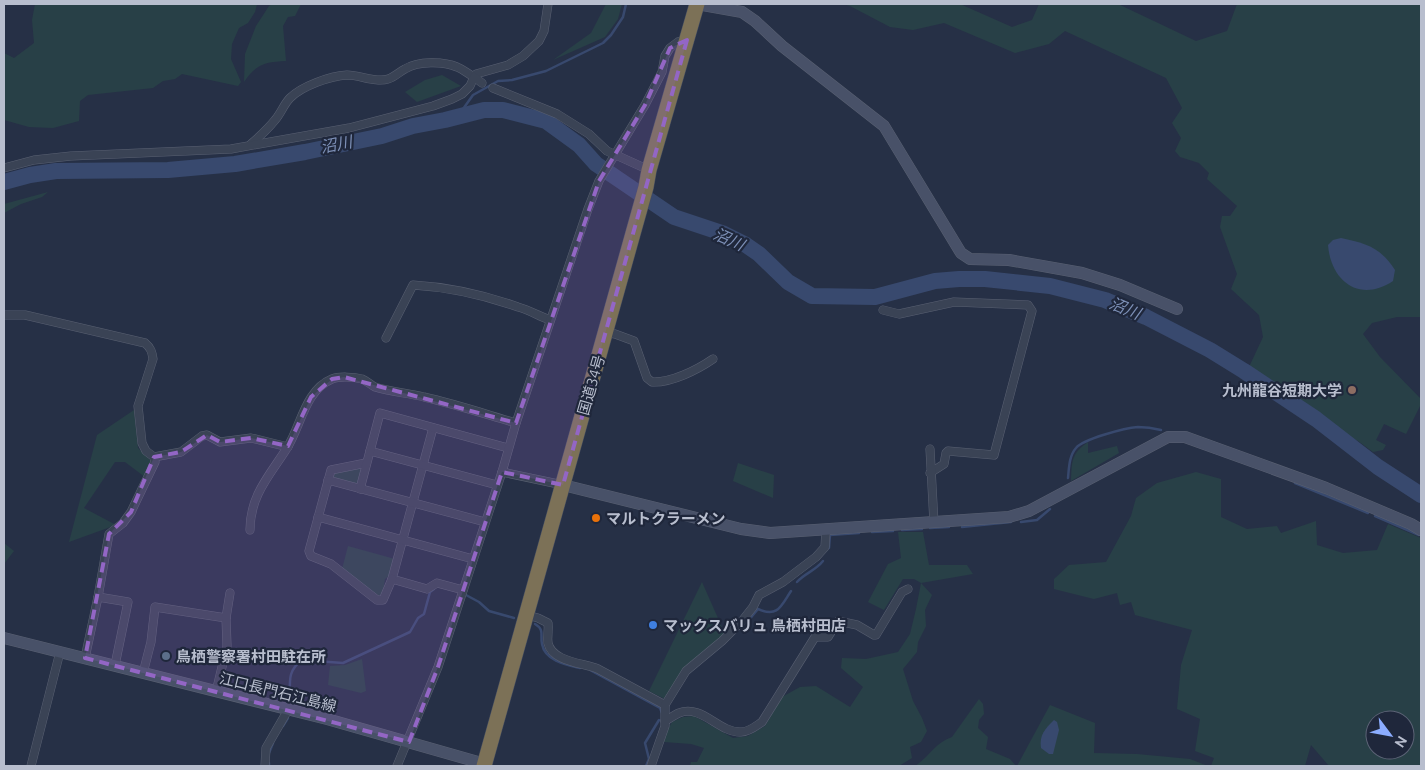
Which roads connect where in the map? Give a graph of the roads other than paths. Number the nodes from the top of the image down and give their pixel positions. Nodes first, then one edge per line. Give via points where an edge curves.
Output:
1 (548, 4) edge
2 (697, 4) edge
3 (687, 40) junction
4 (474, 77) junction
5 (482, 83) dead end
6 (493, 88) dead end
7 (250, 145) junction
8 (616, 156) junction
9 (4, 168) edge
10 (649, 170) junction
11 (1177, 309) dead end
12 (883, 310) dead end
13 (4, 315) edge
14 (550, 320) junction
15 (605, 332) junction
16 (386, 338) dead end
17 (713, 359) dead end
18 (516, 423) junction
19 (434, 428) junction
20 (288, 447) junction
21 (508, 448) junction
22 (930, 449) dead end
23 (370, 451) junction
24 (154, 457) junction
25 (366, 463) junction
26 (423, 465) junction
27 (502, 472) junction
28 (930, 473) junction
29 (328, 480) junction
30 (497, 485) junction
31 (563, 485) junction
32 (360, 489) junction
33 (413, 503) junction
34 (318, 517) junction
35 (485, 522) junction
36 (934, 522) junction
37 (826, 529) junction
38 (250, 530) dead end
39 (1421, 530) edge
40 (403, 540) junction
41 (473, 559) junction
42 (392, 579) junction
43 (908, 589) dead end
44 (463, 590) junction
45 (230, 593) dead end
46 (98, 597) junction
47 (526, 615) junction
48 (226, 618) junction
49 (4, 638) edge
50 (60, 652) junction
51 (85, 658) junction
52 (115, 665) junction
53 (143, 673) junction
54 (216, 692) junction
55 (665, 705) junction
56 (288, 710) junction
57 (665, 721) junction
58 (409, 742) junction
59 (487, 765) edge
60 (31, 766) edge
61 (265, 766) edge
62 (397, 766) edge
63 (651, 766) edge

1 - 4 street via 539,41 508,65
2 - 3 highway, 国道34号
2 - 11 street via 742,12 884,126 961,253 970,259 1009,260 1082,273
3 - 8 street via 670,48 662,72
3 - 10 highway, 国道34号
4 - 5 street
4 - 7 street via 462,94 433,106 349,128
4 - 7 street via 448,64 422,63 388,79 346,75 312,84 289,99 276,120
6 - 8 street via 572,122
7 - 9 street via 72,156 34,160
8 - 10 street
8 - 14 street via 599,181
10 - 15 highway, 国道34号
12 - 28 street via 899,314 954,302 969,302 1028,305 1032,311 994,455 948,451 944,464
13 - 24 street via 25,315 145,343 153,359 138,406 142,443
14 - 16 street via 467,292 412,285
14 - 18 street
15 - 17 street via 634,341 652,382 699,369
15 - 31 highway, 国道34号
18 - 20 street via 424,397 374,387 362,379 344,377 332,379 311,397
18 - 21 street
19 - 21 street
19 - 23 street via 380,413
19 - 26 street
20 - 24 street via 251,438 220,442 202,436 181,452
20 - 38 street via 260,488
21 - 27 street
22 - 28 street
23 - 25 street
23 - 26 street
24 - 46 street via 155,462 131,512 109,534
25 - 29 street via 330,470
25 - 32 street
26 - 30 street
26 - 33 street
27 - 30 street
27 - 31 street
28 - 36 street
29 - 32 street
29 - 34 street
30 - 35 street
31 - 37 street via 741,530
31 - 47 highway, 国道34号
32 - 33 street
33 - 35 street
33 - 40 street
34 - 40 street
34 - 42 street via 309,552 311,556 331,564 377,600 383,600
35 - 41 street
36 - 37 street
36 - 39 street via 1008,517 1029,511 1168,437 1186,437 1326,488
37 - 55 street via 825,547 816,557 783,582 759,594 742,621 686,671
40 - 41 street
40 - 42 street
41 - 44 street
42 - 44 street via 427,589 437,583
43 - 57 street via 902,592 876,635 857,625 838,621 828,637 815,637 762,722 753,728 733,731 694,712 678,713
44 - 58 street
45 - 48 street
46 - 51 street
46 - 52 street via 128,602
47 - 55 street via 548,623 548,644 566,660 598,669
47 - 59 highway, 国道34号
48 - 53 street via 156,607
48 - 54 street via 227,646
49 - 50 street, 江口長門石江島線
50 - 51 street, 江口長門石江島線
50 - 60 street
51 - 52 street, 江口長門石江島線
52 - 53 street, 江口長門石江島線
53 - 54 street, 江口長門石江島線
54 - 56 street, 江口長門石江島線
55 - 57 street
56 - 58 street, 江口長門石江島線
56 - 61 street via 266,748
57 - 63 street
58 - 59 street, 江口長門石江島線
58 - 62 street

